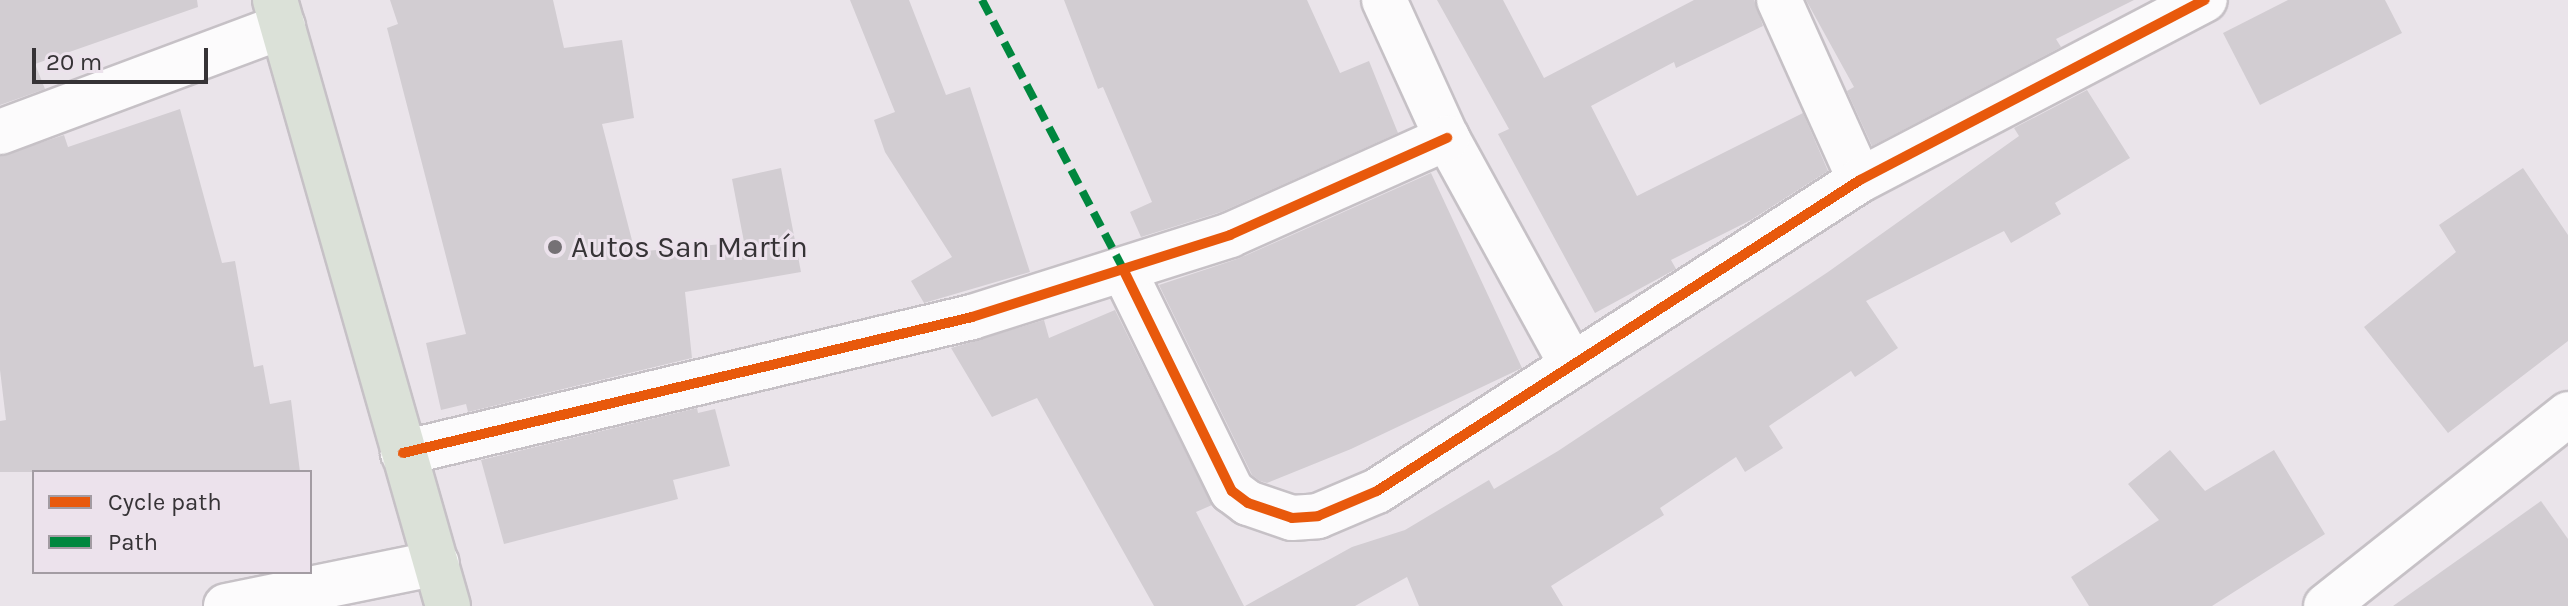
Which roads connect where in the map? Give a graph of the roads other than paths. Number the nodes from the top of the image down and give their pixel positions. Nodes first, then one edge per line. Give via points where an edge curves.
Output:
1 (1384, 0) edge
2 (1779, 0) edge
3 (2205, 0) edge
4 (279, 13) edge
5 (0, 132) edge
6 (1447, 138) junction
7 (1860, 180) junction
8 (1124, 271) junction
9 (1570, 362) junction
10 (2568, 414) edge
11 (403, 453) junction
12 (437, 563) junction
13 (226, 606) edge
14 (448, 606) edge
15 (2326, 606) edge

1 - 6 street
2 - 7 street
3 - 7 street
4 - 5 street
4 - 11 highway
6 - 8 street via 1326,196
6 - 9 street
7 - 9 street
8 - 9 street via 1232,491 1248,503 1292,518 1318,516 1377,491
8 - 11 street via 972,317
10 - 15 street
11 - 12 highway
12 - 13 street
12 - 14 highway

